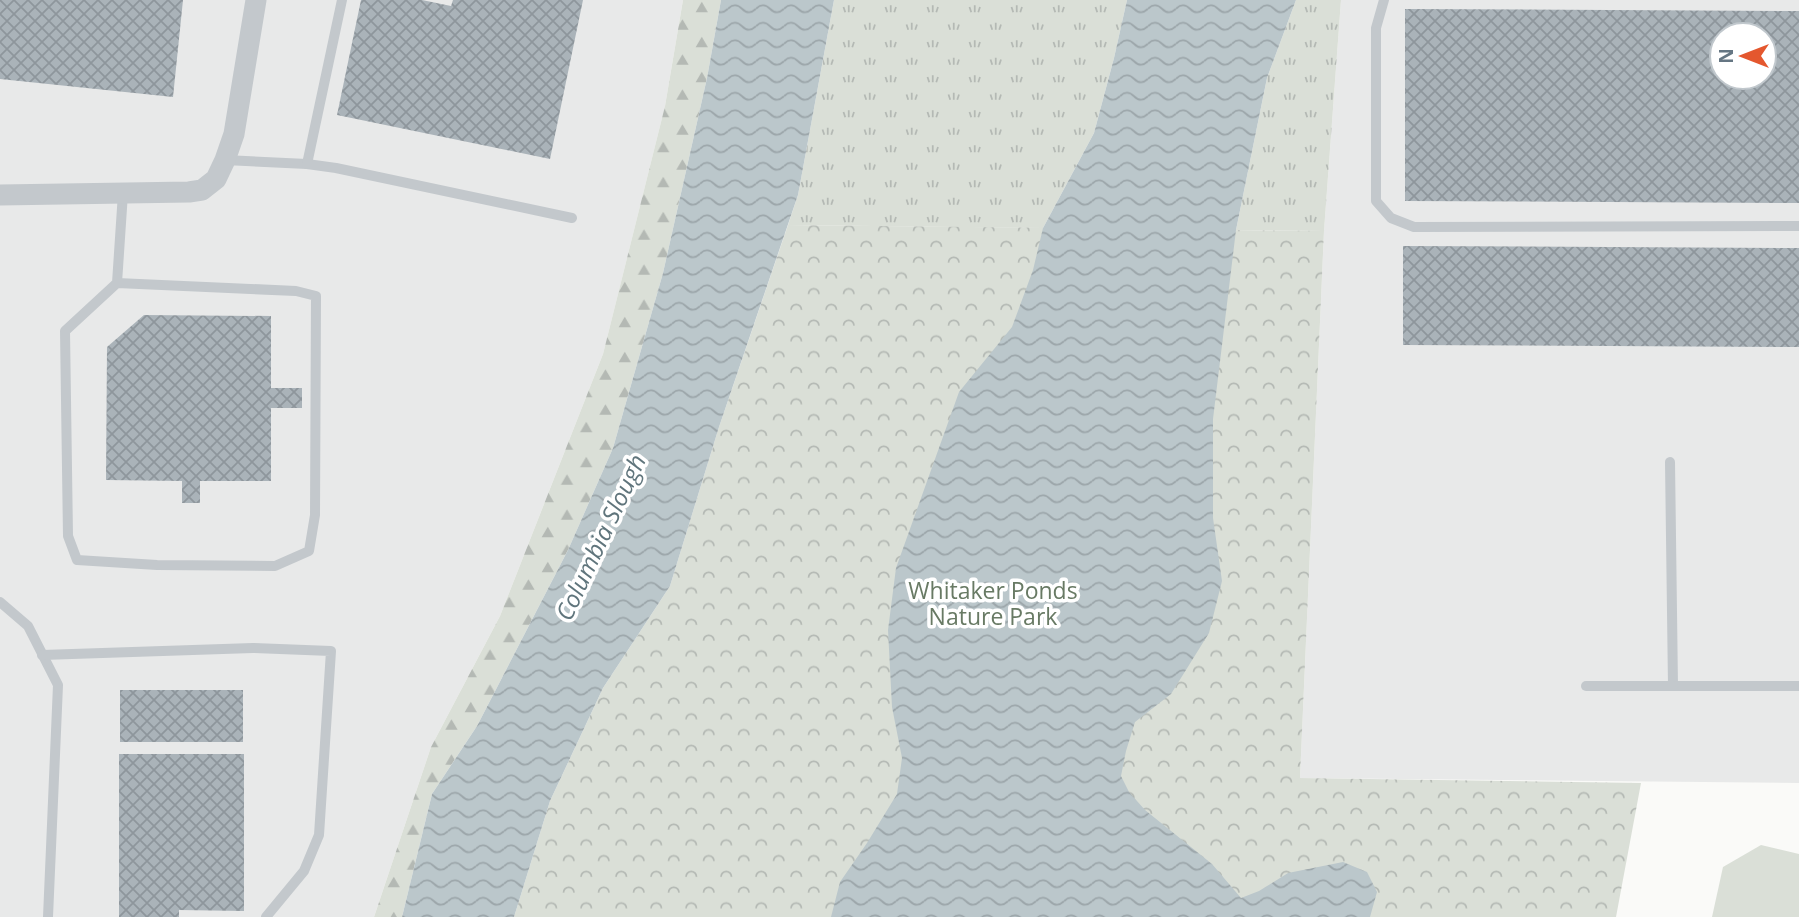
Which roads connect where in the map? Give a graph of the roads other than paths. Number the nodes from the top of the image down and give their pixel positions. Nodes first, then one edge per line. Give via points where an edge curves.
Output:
1 (256, 0) edge
2 (342, 0) edge
3 (1384, 0) edge
4 (307, 164) junction
5 (220, 170) junction
6 (123, 193) junction
7 (0, 195) edge
8 (572, 218) dead end
9 (1799, 226) edge
10 (117, 283) junction
11 (1670, 462) dead end
12 (0, 602) edge
13 (42, 655) junction
14 (1586, 686) dead end
15 (1673, 686) junction
16 (1799, 686) edge
17 (48, 917) edge
18 (266, 917) edge

1 - 5 street via 234,134
2 - 4 lane
3 - 9 lane via 1376,29 1376,201 1391,218 1414,227
4 - 5 lane
4 - 8 lane
5 - 6 street via 202,190
6 - 7 street
6 - 10 lane
10 - 10 lane via 296,291 316,296 315,515 309,551 275,566 77,560 68,536 65,331
11 - 15 lane
12 - 13 lane via 28,626
13 - 17 lane via 58,685
13 - 18 lane via 253,648 331,651 319,835 304,871
14 - 15 lane
15 - 16 lane

